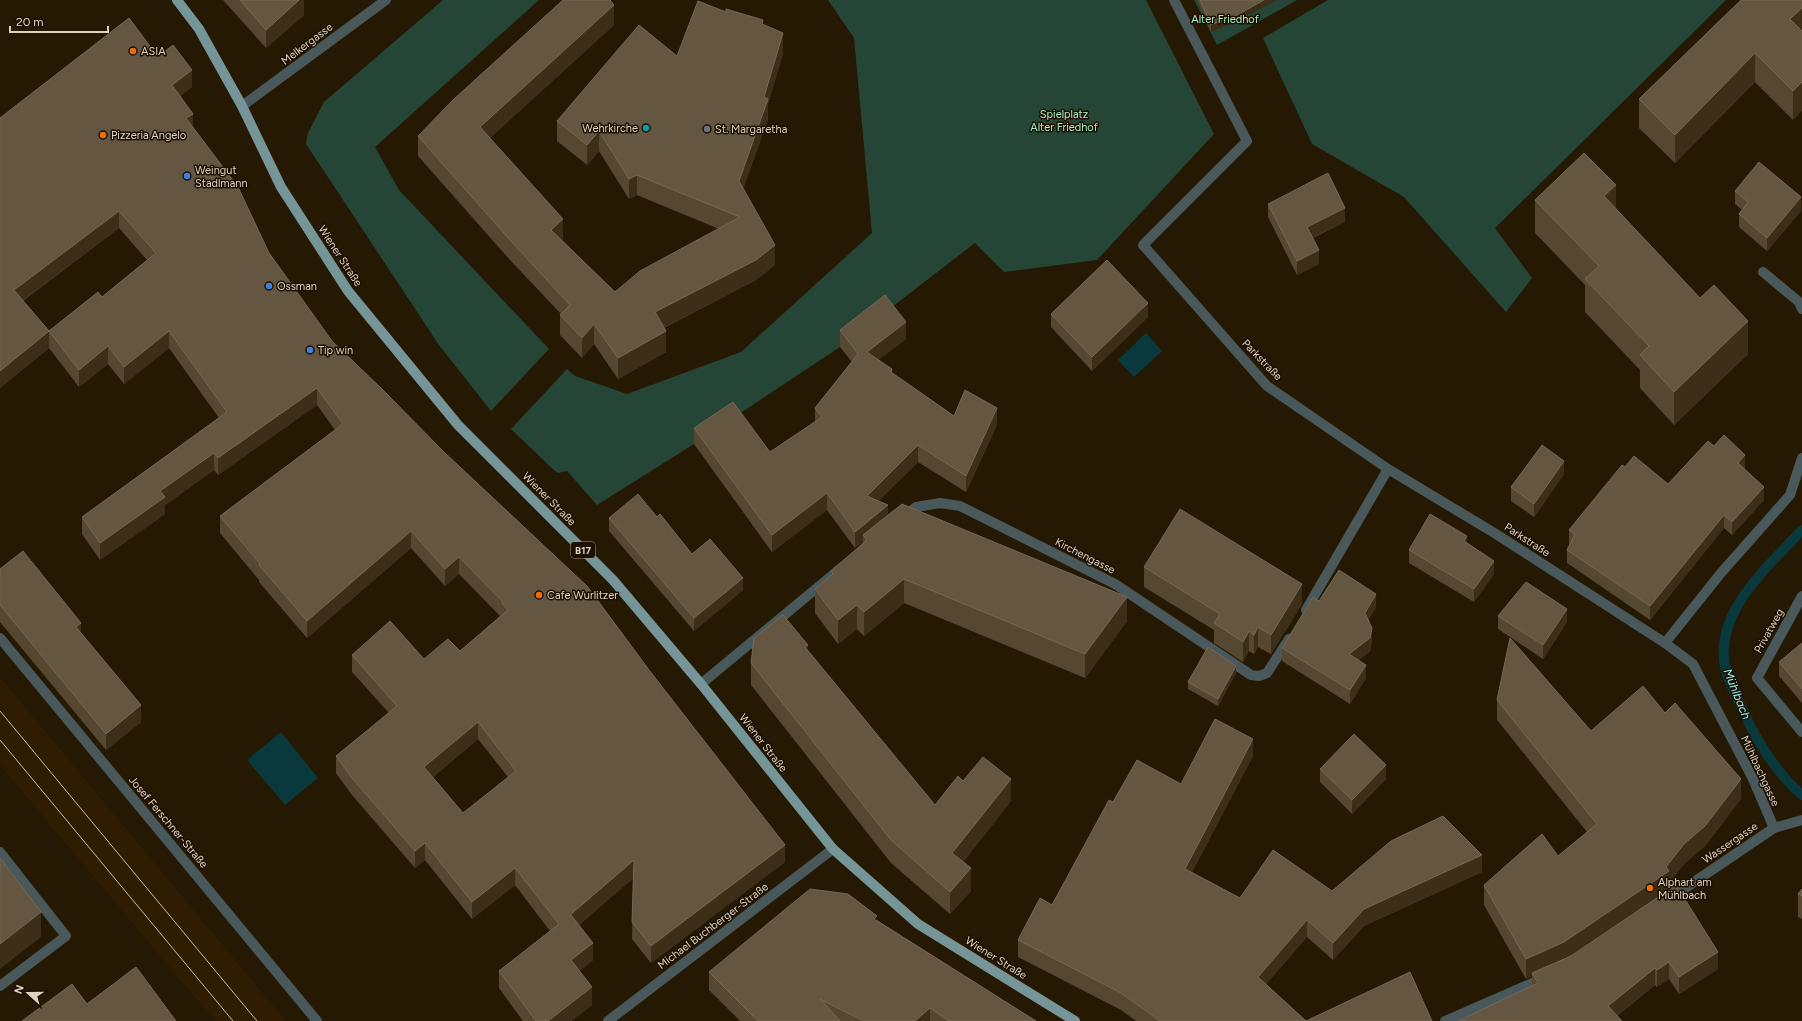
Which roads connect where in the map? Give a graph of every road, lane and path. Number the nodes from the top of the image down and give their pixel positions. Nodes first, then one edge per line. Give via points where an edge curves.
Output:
1 (177, 0) edge
2 (386, 0) edge
3 (1174, 0) edge
4 (242, 106) junction
5 (1763, 272) dead end
6 (1802, 308) edge
7 (1802, 458) edge
8 (1388, 469) junction
9 (897, 522) edge
10 (848, 562) edge
11 (1802, 596) edge
12 (1300, 620) edge
13 (1292, 633) edge
14 (0, 638) edge
15 (1665, 643) junction
16 (701, 684) junction
17 (1802, 732) edge
18 (1802, 820) edge
19 (1774, 828) junction
20 (833, 850) junction
21 (0, 852) edge
22 (1658, 906) edge
23 (1553, 974) edge
24 (0, 986) edge
25 (317, 1021) edge
26 (609, 1021) edge
27 (1075, 1021) edge
28 (1445, 1021) edge

1 - 4 main road, Wiener Straße / B17 via 199,30
2 - 4 street, Melkergasse
3 - 8 street, Parkstraße via 1247,141 1143,245 1267,386
4 - 16 main road, Wiener Straße / B17 via 281,187 348,291 458,424 614,580
5 - 6 street via 1799,302
7 - 15 street via 1790,495 1721,573
8 - 12 street
8 - 15 street, Parkstraße via 1496,534
9 - 13 street, Kirchengasse via 916,507 940,503 960,506 1116,584 1251,675 1267,673
10 - 16 street
11 - 17 street, Privatweg via 1757,678
14 - 25 street, Josef Ferschner-Straße
15 - 19 street, Mühlbachgasse via 1693,664 1754,779
16 - 20 main road, Wiener Straße / B17
18 - 19 street, Wassergasse
19 - 22 street, Wassergasse
20 - 26 street, Michael Buchberger-Straße
20 - 27 main road, Wiener Straße / B17 via 918,924
21 - 24 street via 66,936
23 - 28 street

